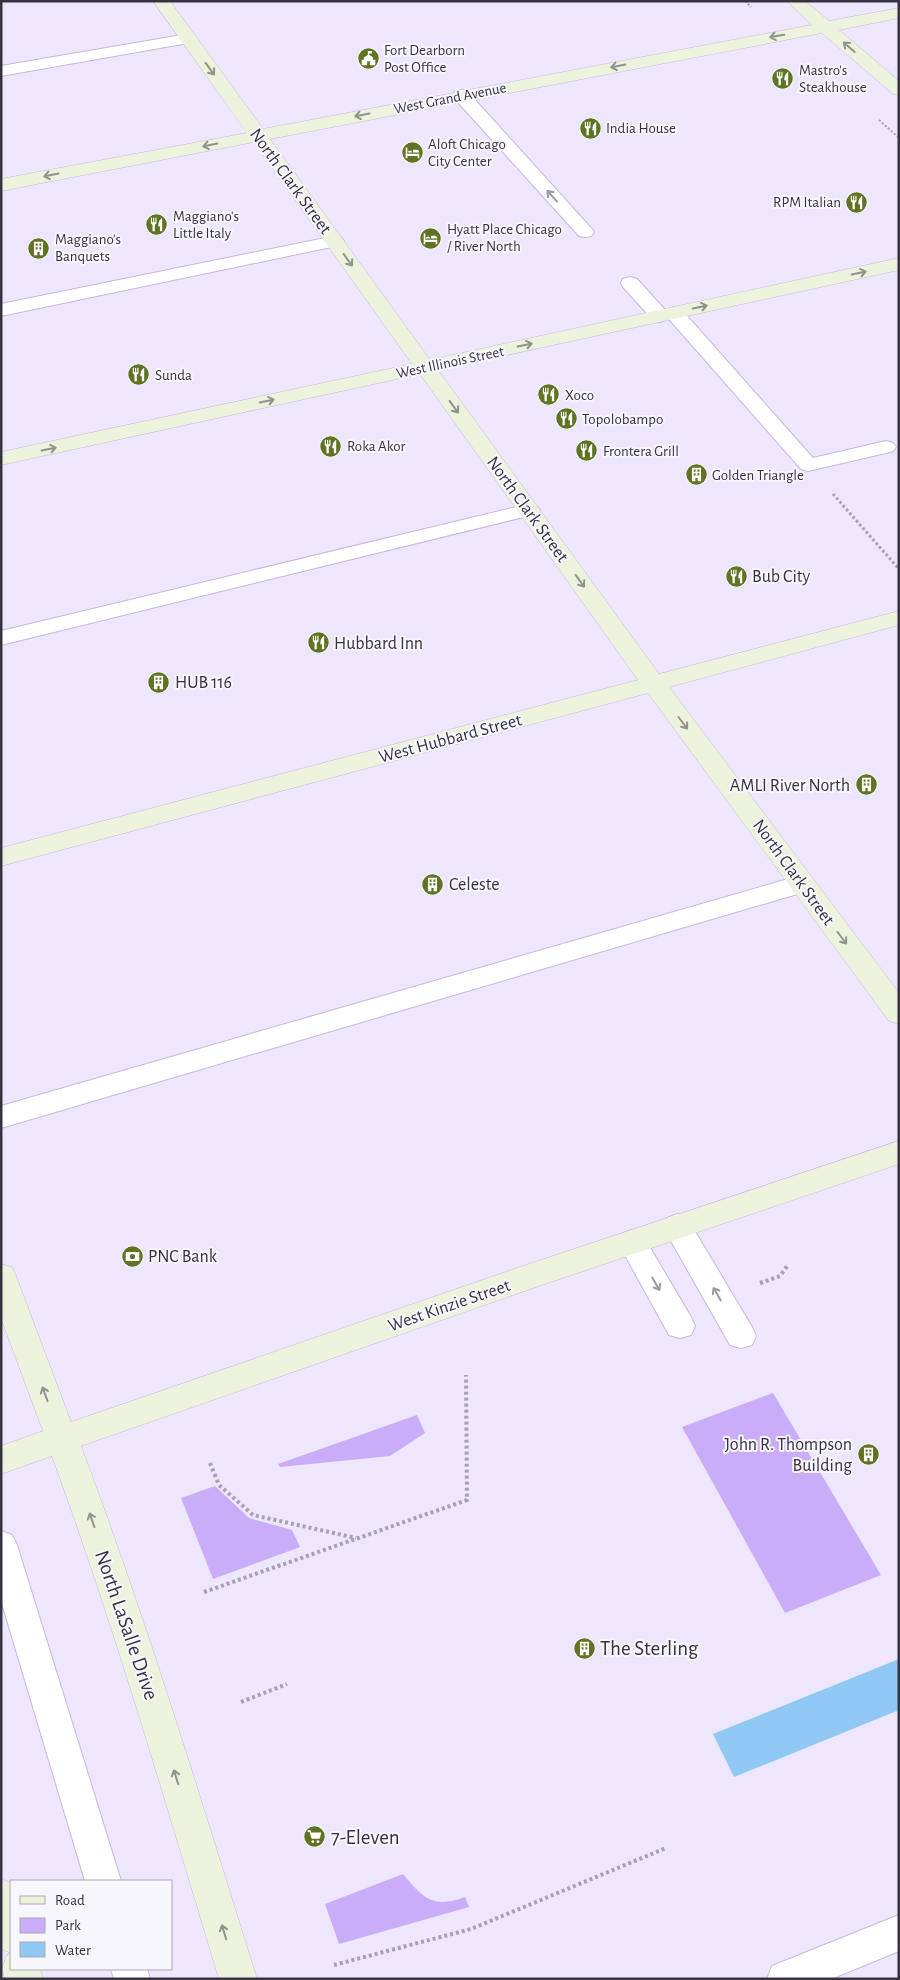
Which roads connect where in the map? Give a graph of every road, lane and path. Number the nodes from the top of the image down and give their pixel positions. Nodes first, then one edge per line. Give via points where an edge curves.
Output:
1 (161, 1) edge
2 (795, 1) edge
3 (899, 13) edge
4 (825, 27) junction
5 (188, 38) junction
6 (1, 71) edge
7 (899, 90) edge
8 (461, 96) junction
9 (258, 136) junction
10 (1, 185) edge
11 (585, 232) dead end
12 (335, 241) junction
13 (899, 264) edge
14 (630, 283) dead end
15 (1, 310) edge
16 (667, 314) junction
17 (426, 367) junction
18 (886, 447) dead end
19 (1, 459) edge
20 (808, 465) junction
21 (529, 510) junction
22 (899, 569) edge
23 (899, 618) edge
24 (1, 638) edge
25 (654, 684) junction
26 (1, 857) edge
27 (802, 884) junction
28 (899, 1014) edge
29 (1, 1117) edge
30 (899, 1152) edge
31 (677, 1226) junction
32 (632, 1242) junction
33 (788, 1266) dead end
34 (1, 1276) edge
35 (757, 1284) dead end
36 (680, 1326) dead end
37 (741, 1336) dead end
38 (466, 1375) dead end
39 (62, 1440) junction
40 (1, 1460) edge
41 (210, 1463) dead end
42 (356, 1538) junction
43 (1, 1545) edge
44 (204, 1592) dead end
45 (287, 1684) dead end
46 (241, 1702) dead end
47 (666, 1848) dead end
48 (103, 1880) edge
49 (1, 1898) edge
50 (10, 1930) edge
51 (899, 1933) edge
52 (334, 1965) dead end
53 (238, 1979) edge
54 (785, 1979) edge

1 - 5 main road, North Clark Street
2 - 4 main road
3 - 4 main road, West Grand Avenue
7 -> 4 main road
4 -> 8 main road, West Grand Avenue
5 - 6 lane
5 -> 9 main road, North Clark Street
8 -> 9 main road, West Grand Avenue
11 -> 8 lane
9 -> 10 main road, West Grand Avenue
9 - 12 main road, North Clark Street
12 - 15 lane
12 -> 17 main road, North Clark Street
16 -> 13 main road, West Illinois Street
14 - 16 lane
17 -> 16 main road, West Illinois Street
16 - 20 lane
19 -> 17 main road, West Illinois Street
17 -> 21 main road, North Clark Street
18 - 20 lane
20 - 22 path
21 - 24 lane
21 -> 25 main road, North Clark Street
23 - 25 main road, West Hubbard Street
25 - 26 main road, West Hubbard Street
25 -> 27 main road, North Clark Street
27 -> 28 main road, North Clark Street
27 - 29 lane
30 - 31 main road, West Kinzie Street
31 - 32 main road, West Kinzie Street
37 -> 31 lane
32 -> 36 lane
32 - 39 main road, West Kinzie Street
33 - 35 path via 780,1276
39 -> 34 main road, North LaSalle Drive
38 - 42 path via 467,1500
39 - 40 main road, West Kinzie Street
53 -> 39 main road, North LaSalle Drive via 157,1716
41 - 42 path via 219,1485 253,1515
42 - 44 path
43 - 48 lane
45 - 46 path
47 - 52 path via 471,1929
49 - 50 main road
51 - 54 lane

